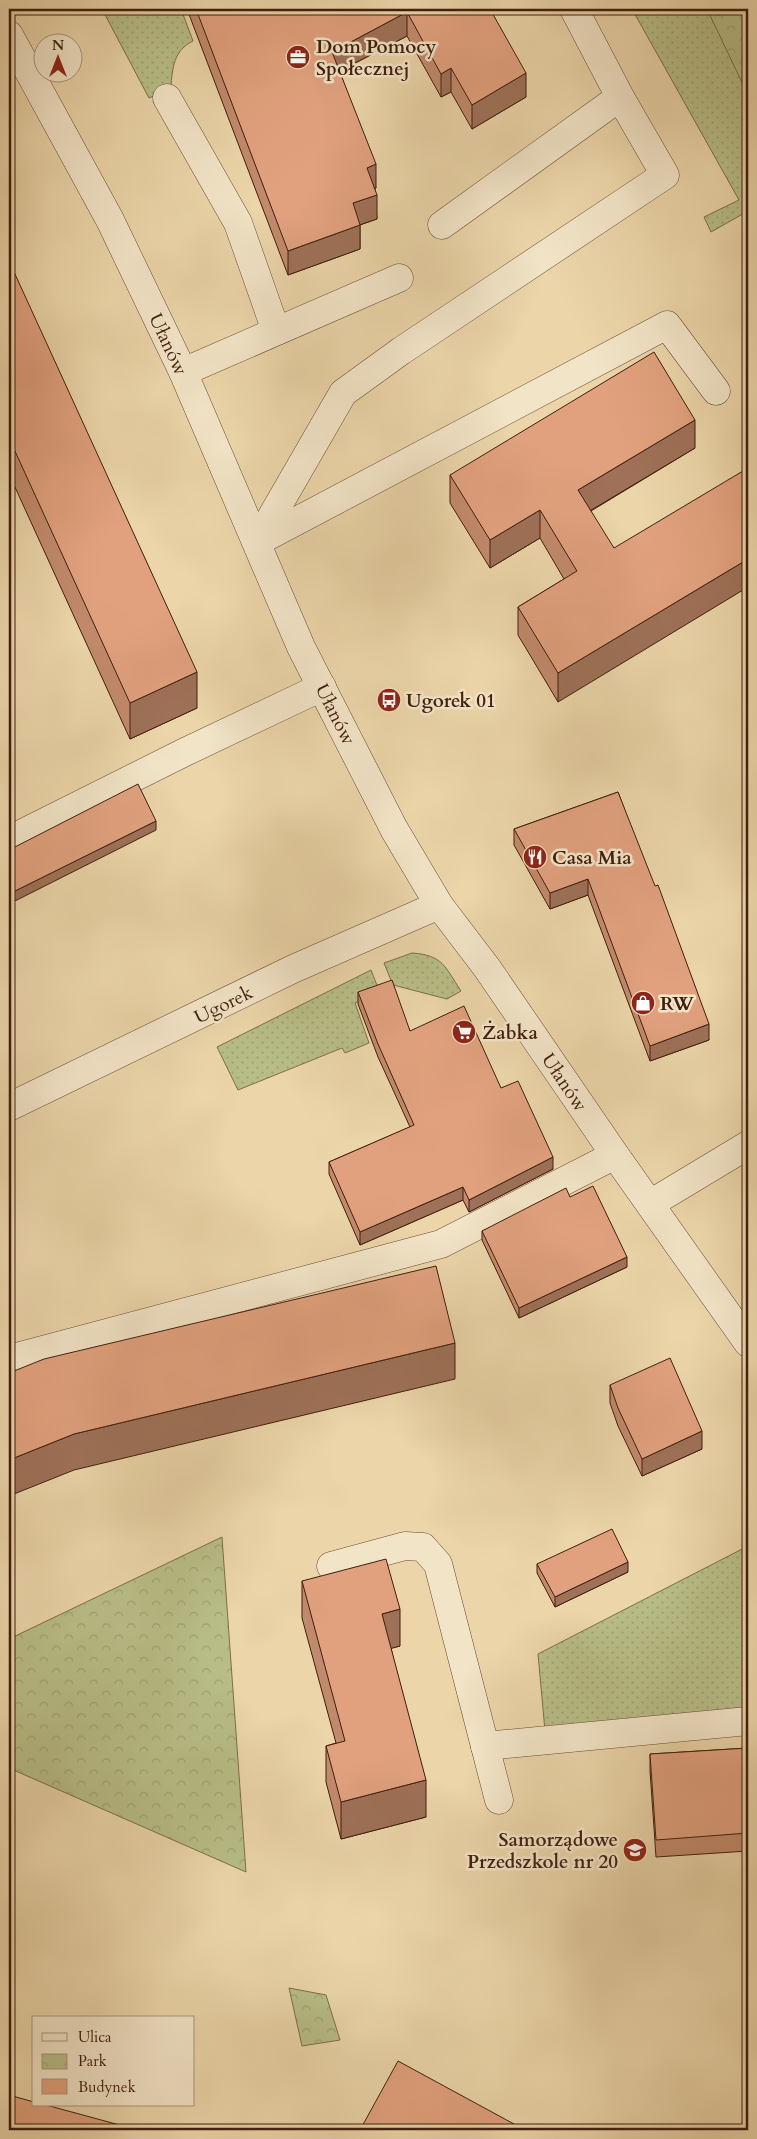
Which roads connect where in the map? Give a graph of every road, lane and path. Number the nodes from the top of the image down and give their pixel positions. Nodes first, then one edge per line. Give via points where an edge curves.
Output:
1 (574, 9) edge
2 (9, 35) edge
3 (620, 97) junction
4 (167, 98) dead end
5 (442, 225) dead end
6 (399, 278) dead end
7 (276, 331) junction
8 (183, 372) junction
9 (716, 391) dead end
10 (257, 542) junction
11 (322, 687) junction
12 (9, 840) edge
13 (439, 905) junction
14 (9, 1107) edge
15 (748, 1145) edge
16 (615, 1156) junction
17 (650, 1204) junction
18 (748, 1343) edge
19 (9, 1359) edge
20 (332, 1566) dead end
21 (748, 1721) edge
22 (485, 1746) junction
23 (499, 1800) dead end

1 - 3 street
2 - 8 street, Ułanów via 110,220
3 - 5 street
3 - 10 street via 665,175 343,393
4 - 7 street via 238,223
6 - 7 street
7 - 8 street
8 - 10 street, Ułanów
9 - 10 street via 667,325
10 - 11 street, Ułanów via 301,647
11 - 12 street
11 - 13 street, Ułanów via 394,829
13 - 14 street, Ugorek via 293,969
13 - 16 street, Ułanów
15 - 17 street
16 - 17 street, Ułanów
16 - 19 street via 442,1244
17 - 18 street, Ułanów
20 - 22 street via 405,1546 423,1547 438,1564
21 - 22 street
22 - 23 street

